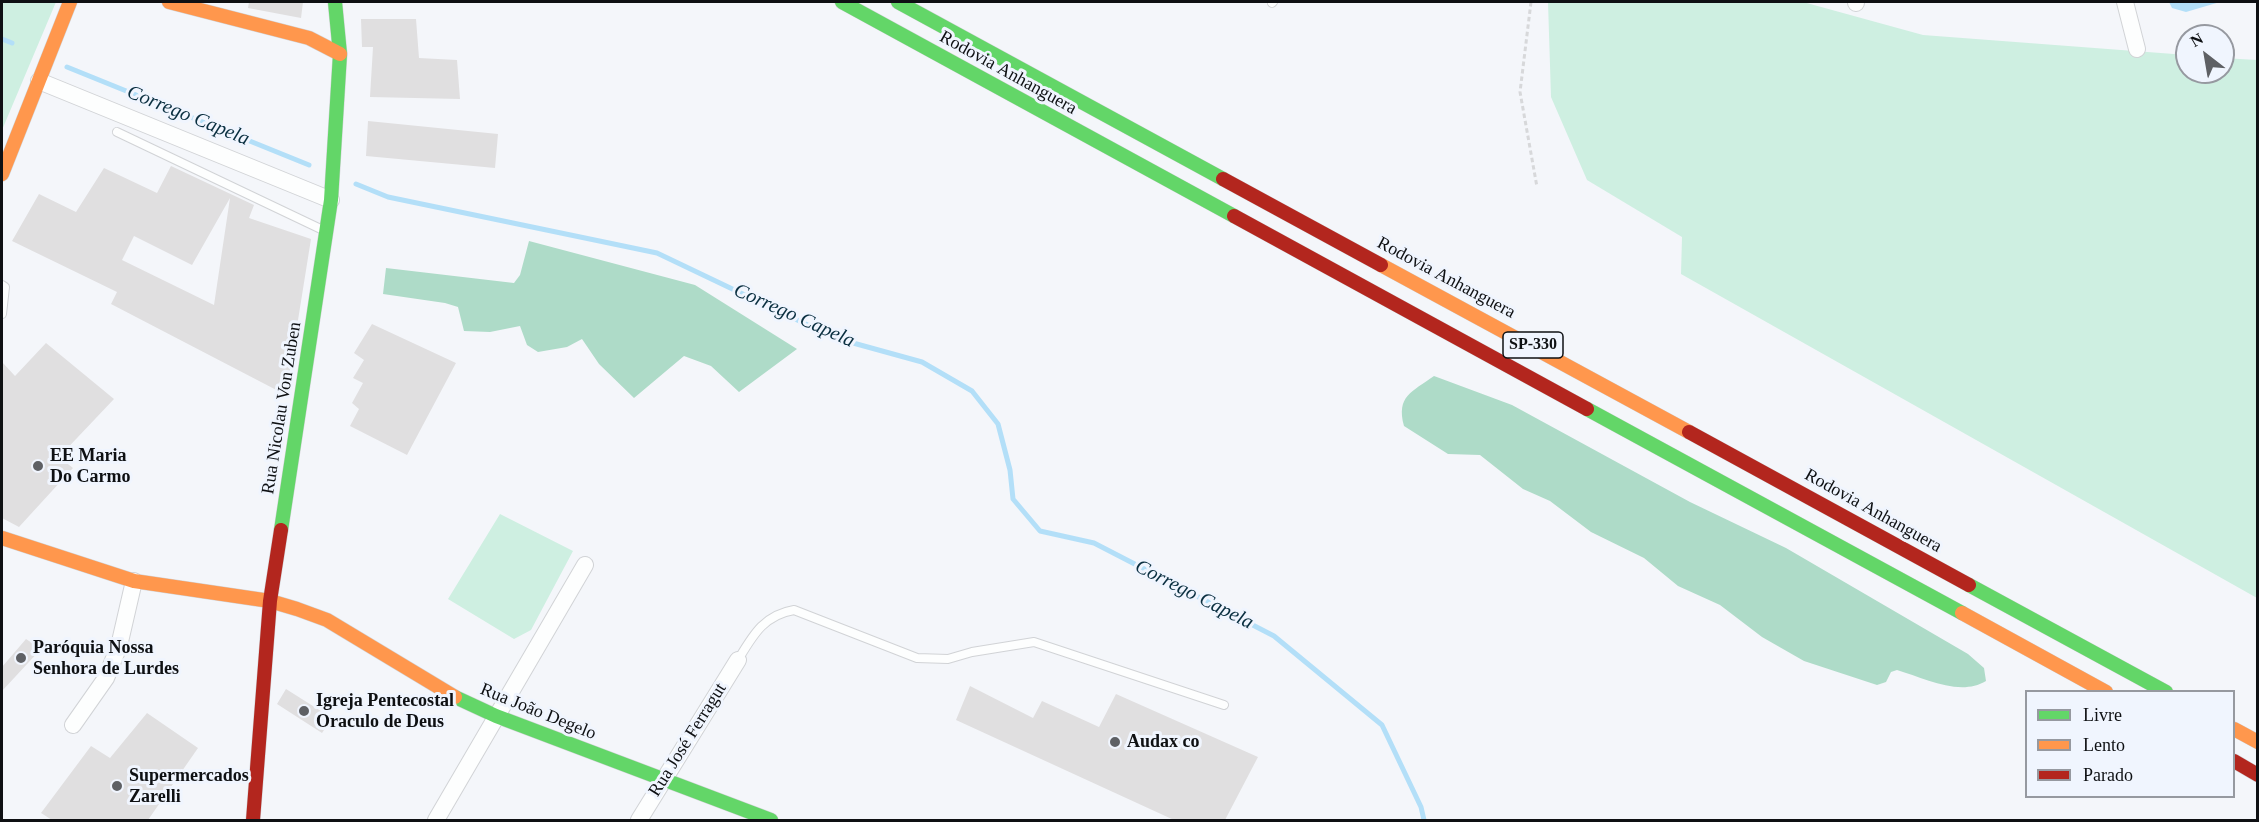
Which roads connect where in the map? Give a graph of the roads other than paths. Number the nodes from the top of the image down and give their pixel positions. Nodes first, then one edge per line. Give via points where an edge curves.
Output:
1 (70, 2) edge
2 (169, 2) edge
3 (333, 2) edge
4 (842, 2) edge
5 (898, 2) edge
6 (2125, 2) edge
7 (309, 38) junction
8 (2137, 49) dead end
9 (340, 54) junction
10 (39, 81) junction
11 (117, 132) dead end
12 (2, 174) edge
13 (331, 200) junction
14 (327, 233) junction
15 (2, 285) edge
16 (2, 314) edge
17 (2, 538) edge
18 (585, 566) dead end
19 (134, 581) junction
20 (270, 601) junction
21 (738, 660) joint
22 (2102, 690) edge
23 (2162, 690) edge
24 (1224, 705) dead end
25 (496, 716) junction
26 (73, 725) dead end
27 (2235, 730) edge
28 (2258, 742) edge
29 (2235, 762) edge
30 (2258, 775) edge
31 (663, 779) junction
32 (253, 820) edge
33 (436, 820) edge
34 (639, 820) edge
35 (771, 820) edge

1 - 10 main road
2 - 7 main road
3 - 7 main road via 322,28
3 - 9 main road, Rua Nicolau Von Zuben
4 - 22 main road, Rodovia Anhanguera / SP-330
5 - 23 main road, Rodovia Anhanguera / SP-330
6 - 8 street
7 - 9 main road
9 - 13 main road, Rua Nicolau Von Zuben
10 - 12 main road
10 - 13 street
11 - 14 lane
13 - 14 main road, Rua Nicolau Von Zuben
14 - 20 main road, Rua Nicolau Von Zuben
15 - 16 lane
17 - 19 main road, Rua João Degelo
18 - 25 street
19 - 20 main road, Rua João Degelo
19 - 26 street via 106,678
20 - 25 main road, Rua João Degelo via 327,620 453,696
20 - 32 main road, Rua Nicolau Von Zuben
21 - 24 lane via 755,633 776,613 794,610 917,658 948,659 972,651 1034,642
21 - 31 street, Rua José Ferragut
25 - 31 main road, Rua João Degelo
25 - 33 street
27 - 28 main road
29 - 30 main road
31 - 34 street, Rua José Ferragut
31 - 35 main road, Rua João Degelo

